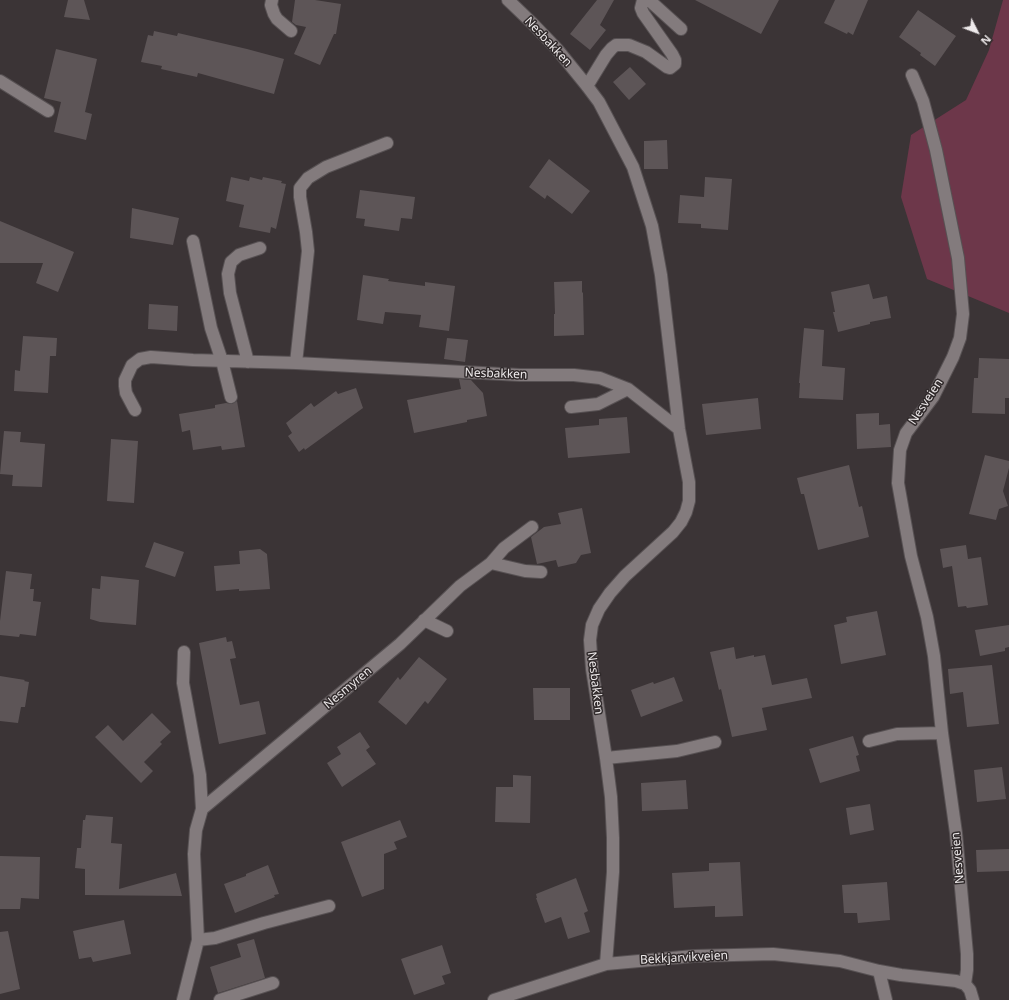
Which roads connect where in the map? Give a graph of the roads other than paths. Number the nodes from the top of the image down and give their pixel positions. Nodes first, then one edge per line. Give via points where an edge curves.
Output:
1 (272, 0) edge
2 (508, 0) edge
3 (643, 0) edge
4 (649, 0) edge
5 (681, 29) dead end
6 (292, 31) dead end
7 (912, 75) dead end
8 (0, 81) edge
9 (587, 86) junction
10 (48, 111) dead end
11 (387, 143) dead end
12 (193, 240) dead end
13 (260, 248) dead end
14 (222, 361) junction
15 (248, 362) junction
16 (296, 363) junction
17 (628, 389) junction
18 (231, 397) dead end
19 (572, 407) dead end
20 (135, 410) dead end
21 (679, 429) junction
22 (532, 527) dead end
23 (491, 563) junction
24 (541, 572) dead end
25 (424, 620) junction
26 (447, 631) dead end
27 (184, 652) dead end
28 (942, 733) junction
29 (869, 741) dead end
30 (715, 742) dead end
31 (606, 758) junction
32 (202, 809) junction
33 (329, 906) dead end
34 (198, 940) junction
35 (606, 964) junction
36 (879, 971) junction
37 (273, 983) dead end
38 (964, 984) junction
39 (183, 1000) edge
40 (220, 1000) edge
41 (494, 1000) edge
42 (886, 1000) edge
43 (974, 1000) edge

1 - 6 street via 270,5 277,19
2 - 9 street, Nesbakken via 557,49
3 - 9 street via 643,13 672,54 675,64 670,68 646,52 629,45 616,45 606,55
4 - 5 street
7 - 28 street, Nesveien via 923,101 936,150 958,258 963,314 960,338 953,357 932,397 906,433 900,450 898,483 911,556 934,656
8 - 10 street
9 - 21 street, Nesbakken via 606,114 633,167 652,226 661,276
11 - 16 street via 326,167 308,178 300,188 308,251
12 - 14 street via 210,328
13 - 15 street via 238,256 231,262 228,274 230,293
14 - 15 street, Nesbakken
14 - 18 street
14 - 20 street, Nesbakken via 151,357 140,359 132,365 125,380 126,393
15 - 16 street, Nesbakken
16 - 17 street, Nesbakken via 488,374 574,375 600,378
17 - 19 street via 598,404
17 - 21 street, Nesbakken
21 - 31 street, Nesbakken via 689,482 686,512 673,532 610,593 592,625 592,669
22 - 23 street, Nesmyren via 504,548
23 - 24 street via 524,571
23 - 25 street, Nesmyren via 460,586
25 - 26 street
25 - 32 street, Nesmyren via 369,671
27 - 32 street via 183,683 200,775
28 - 29 street via 898,734
28 - 38 street, Nesveien via 956,833 967,954
30 - 31 street via 677,751
31 - 35 street, Nesbakken via 611,797 613,872
32 - 34 street via 196,830 194,854
33 - 34 street via 215,938
34 - 39 street
35 - 36 street, Bekkjarvikveien via 694,956 773,954 840,961
35 - 41 street, Bekkjarvikveien
36 - 38 street, Bekkjarvikveien
36 - 42 street
37 - 40 street
38 - 43 street

